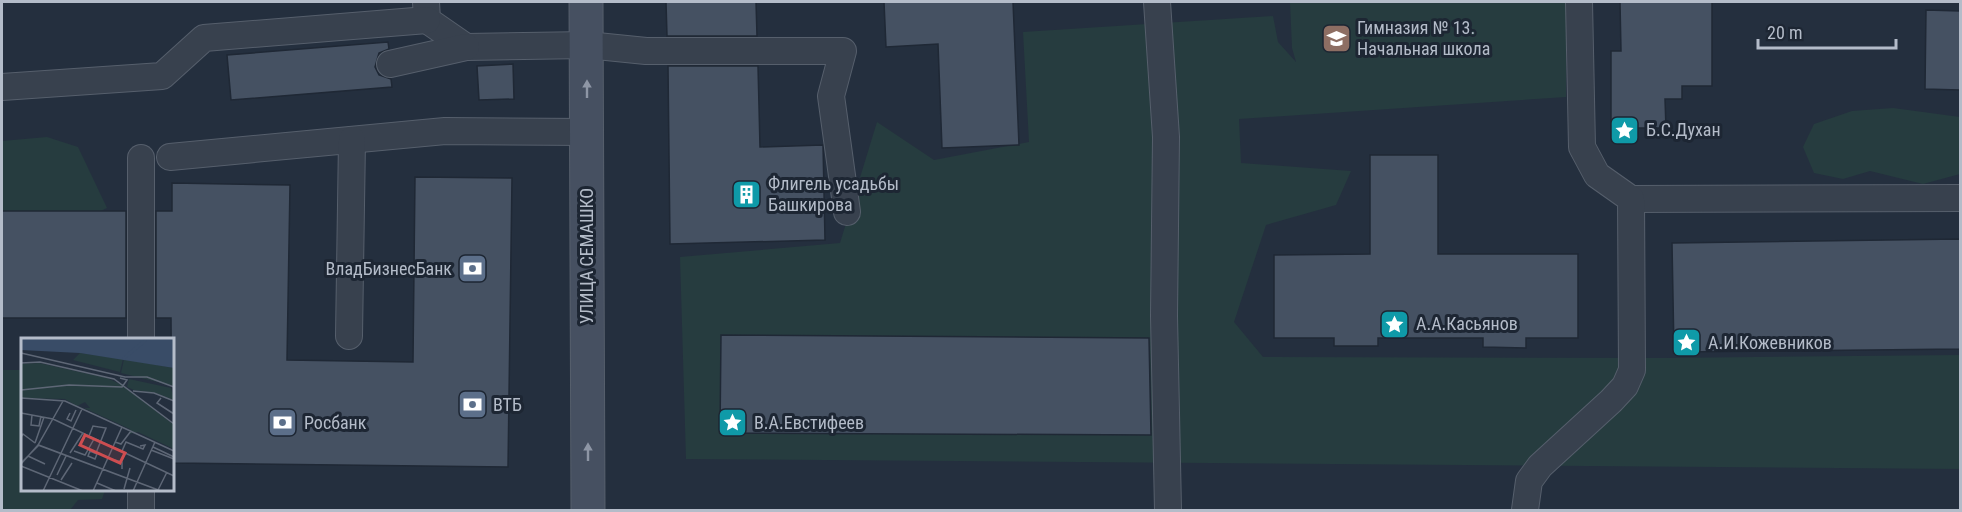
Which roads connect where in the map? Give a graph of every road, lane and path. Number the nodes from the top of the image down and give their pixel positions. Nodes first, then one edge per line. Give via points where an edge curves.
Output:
1 (586, 2) edge
2 (1157, 2) edge
3 (1579, 2) edge
4 (427, 11) edge
5 (587, 45) junction
6 (466, 46) junction
7 (390, 64) dead end
8 (2, 87) edge
9 (587, 132) junction
10 (352, 140) junction
11 (170, 157) dead end
12 (141, 158) dead end
13 (1960, 198) edge
14 (1631, 199) junction
15 (848, 212) dead end
16 (349, 336) dead end
17 (141, 338) edge
18 (141, 491) edge
19 (141, 510) edge
20 (588, 510) edge
21 (1168, 510) edge
22 (1525, 510) edge

1 - 5 street, УЛИЦА СЕМАШКО
2 - 21 lane via 1166,137
3 - 14 lane via 1582,147 1597,175
4 - 6 lane
4 - 8 lane via 204,38 162,76
5 - 6 lane
9 -> 5 street, УЛИЦА СЕМАШКО
5 - 15 lane via 646,51 843,51 831,96
6 - 7 lane
9 - 10 lane via 446,131
20 -> 9 street, УЛИЦА СЕМАШКО
10 - 11 lane
10 - 16 lane
12 - 17 lane
13 - 14 lane
14 - 22 lane via 1632,370 1625,386 1611,401 1540,466 1529,481
18 - 19 lane

